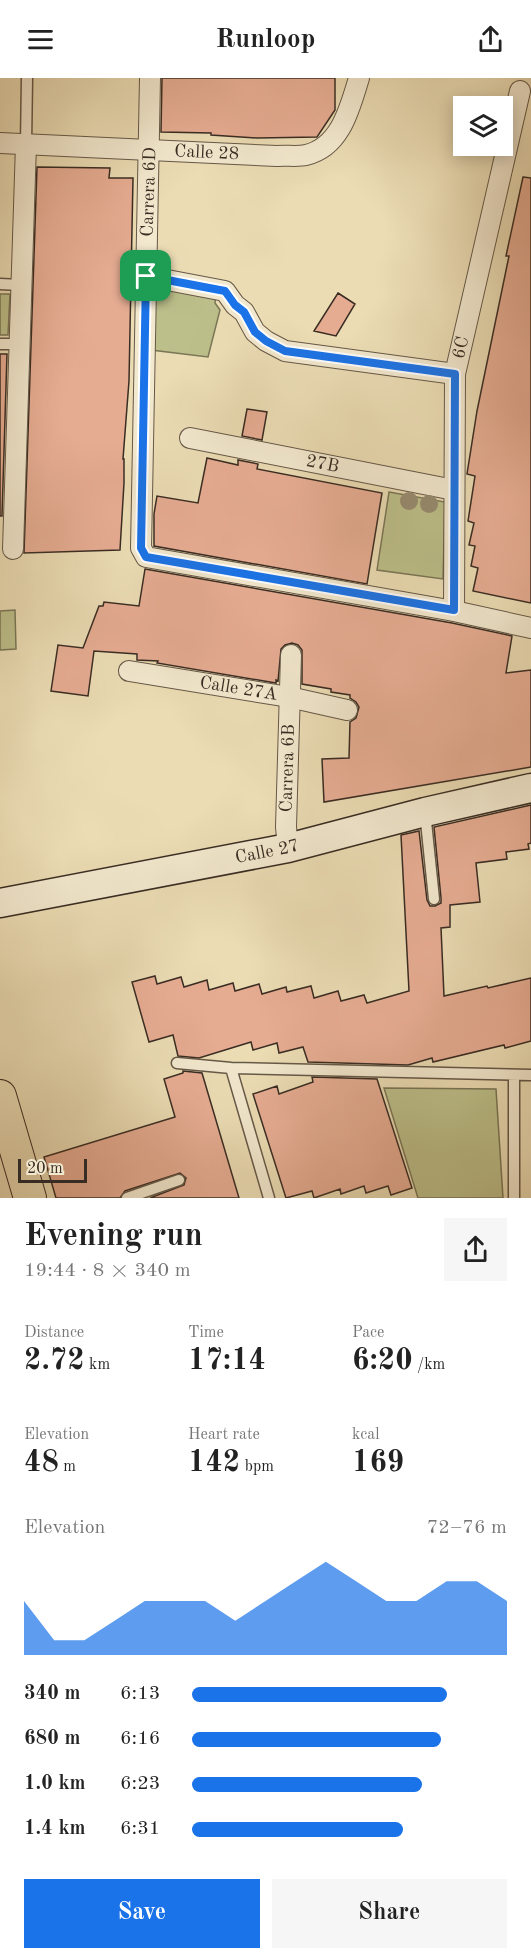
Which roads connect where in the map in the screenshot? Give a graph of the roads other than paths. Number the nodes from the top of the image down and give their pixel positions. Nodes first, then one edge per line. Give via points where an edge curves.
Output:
1 (27, 78) edge
2 (150, 78) edge
3 (359, 78) edge
4 (520, 91) dead end
5 (0, 143) edge
6 (26, 144) junction
7 (150, 149) junction
8 (146, 276) junction
9 (0, 284) edge
10 (20, 285) junction
11 (9, 344) edge
12 (455, 374) junction
13 (190, 438) dead end
14 (454, 490) junction
15 (13, 549) dead end
16 (454, 610) junction
17 (531, 628) edge
18 (291, 655) dead end
19 (129, 671) dead end
20 (289, 697) junction
21 (347, 710) dead end
22 (531, 788) edge
23 (425, 812) junction
24 (288, 848) junction
25 (434, 899) dead end
26 (0, 903) edge
27 (177, 1063) dead end
28 (231, 1068) junction
29 (531, 1075) edge
30 (514, 1076) junction
31 (0, 1096) edge
32 (179, 1180) dead end
33 (30, 1198) edge
34 (127, 1198) edge
35 (269, 1198) edge
36 (514, 1198) edge

1 - 6 lane
2 - 7 street, Carrera 6D
3 - 7 street, Calle 28 via 336,136 306,155
4 - 12 street, 6C
5 - 6 street, Calle 28
6 - 7 street, Calle 28
6 - 10 street
7 - 8 street, Carrera 6D
8 - 12 street via 225,291 255,332 285,351
8 - 16 street, Carrera 6D via 141,548 146,557
9 - 10 lane
10 - 11 street
11 - 15 street
12 - 14 street, 6C
13 - 14 street, 27B
14 - 16 street, 6C
16 - 17 street
18 - 20 street, Carrera 6B
19 - 20 street, Calle 27A
20 - 21 street, Calle 27A
20 - 24 street, Carrera 6B
22 - 23 street, Calle 27
23 - 24 street, Calle 27
23 - 25 lane
24 - 26 street, Calle 27
27 - 28 lane
28 - 30 lane
28 - 35 lane
29 - 30 lane
30 - 36 lane
31 - 33 main road
32 - 34 lane

